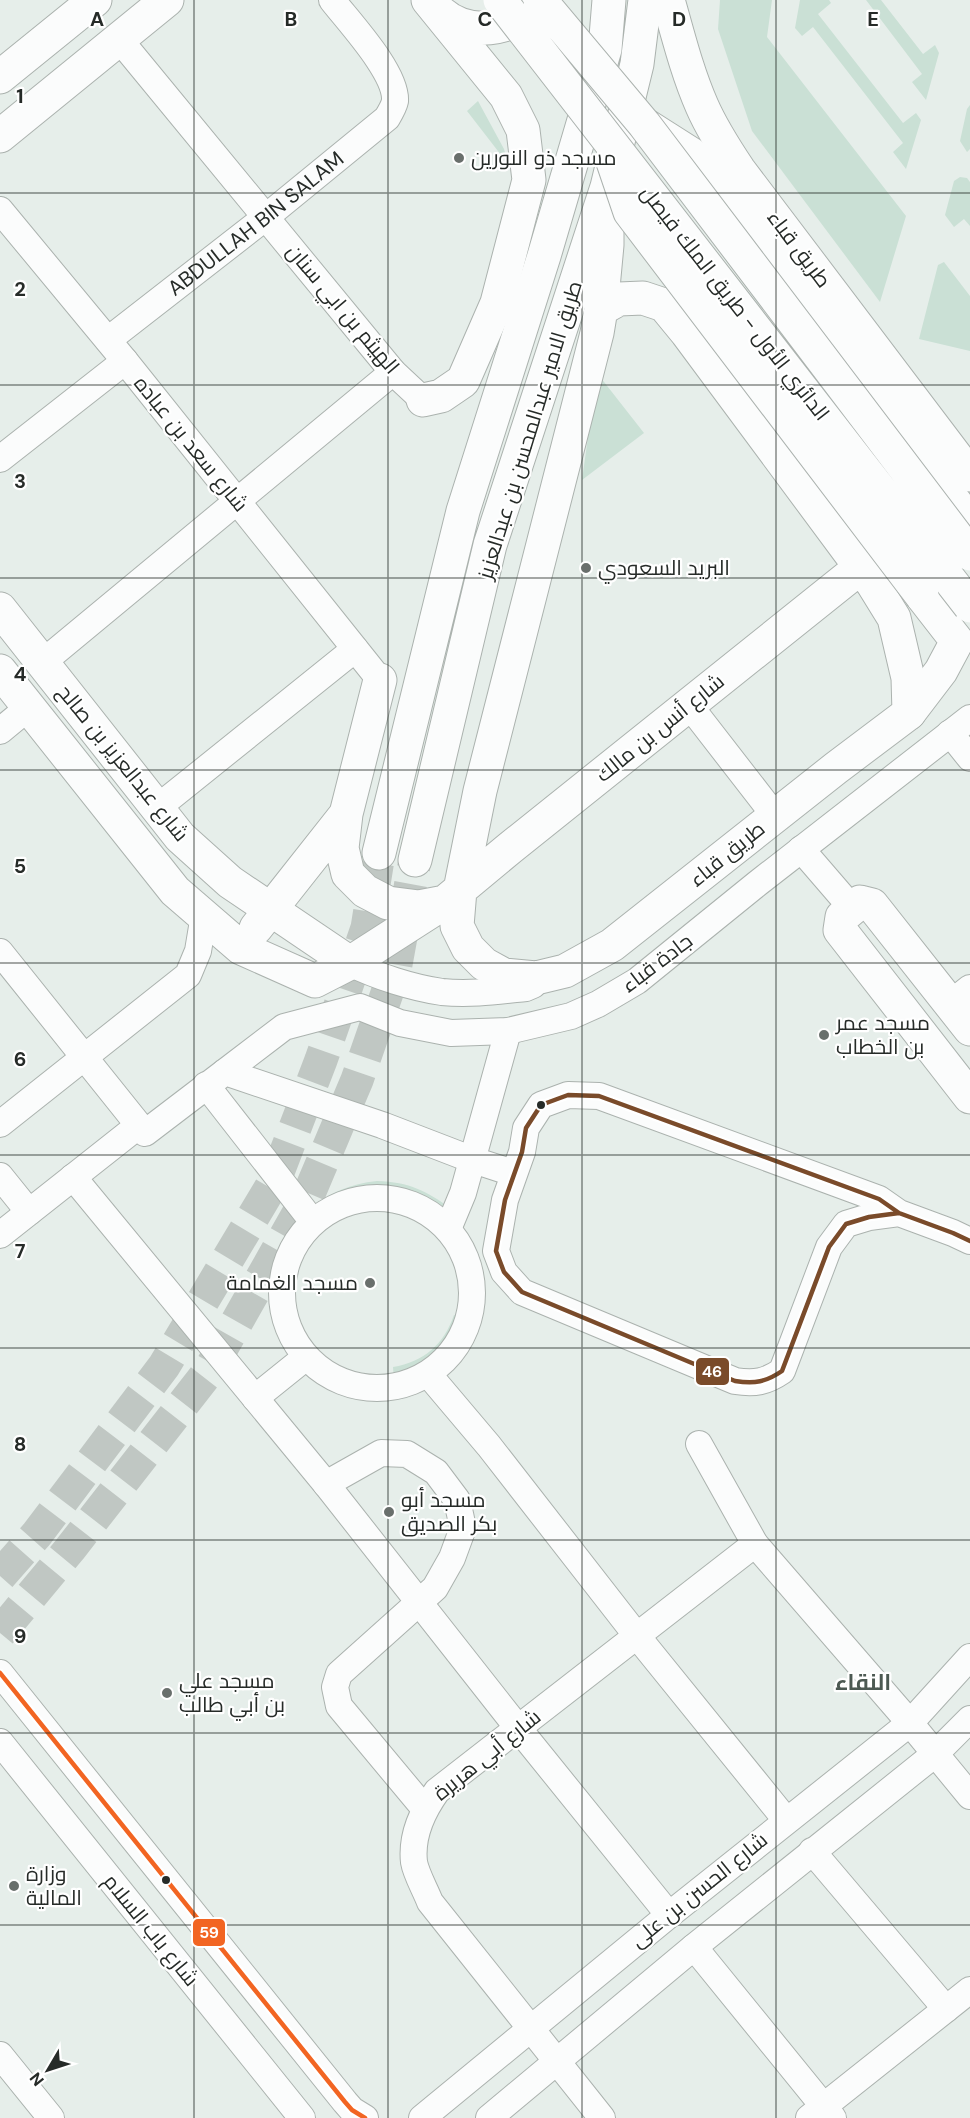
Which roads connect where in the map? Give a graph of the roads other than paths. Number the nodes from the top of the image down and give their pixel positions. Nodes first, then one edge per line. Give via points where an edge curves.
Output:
1 (167, 0) edge
2 (332, 0) edge
3 (428, 0) edge
4 (500, 0) edge
5 (542, 0) edge
6 (609, 0) edge
7 (645, 0) edge
8 (668, 0) edge
9 (84, 3) edge
10 (119, 39) junction
11 (0, 77) edge
12 (644, 124) junction
13 (604, 135) junction
14 (0, 136) edge
15 (529, 180) junction
16 (607, 187) junction
17 (0, 210) edge
18 (266, 217) junction
19 (546, 247) junction
20 (500, 295) junction
21 (601, 309) junction
22 (108, 340) junction
23 (125, 361) junction
24 (393, 372) junction
25 (423, 400) joint
26 (0, 459) edge
27 (970, 476) edge
28 (238, 502) junction
29 (970, 522) edge
30 (970, 554) edge
31 (861, 567) junction
32 (970, 606) edge
33 (0, 609) edge
34 (963, 642) edge
35 (356, 649) junction
36 (43, 662) junction
37 (0, 671) edge
38 (380, 680) joint
39 (689, 705) junction
40 (28, 707) junction
41 (909, 712) junction
42 (970, 718) edge
43 (0, 731) edge
44 (950, 733) junction
45 (970, 758) edge
46 (158, 808) junction
47 (346, 814) junction
48 (775, 816) junction
49 (801, 849) junction
50 (379, 854) tunnel mouth
51 (415, 860) tunnel mouth
52 (453, 896) junction
53 (851, 908) junction
54 (270, 910) junction
55 (204, 915) junction
56 (241, 948) junction
57 (0, 952) edge
58 (350, 963) junction
59 (551, 975) junction
60 (315, 981) joint
61 (963, 1007) edge
62 (508, 1031) junction
63 (84, 1057) junction
64 (215, 1079) junction
65 (970, 1097) edge
66 (0, 1124) edge
67 (138, 1126) junction
68 (473, 1160) junction
69 (513, 1173) junction
70 (0, 1176) edge
71 (73, 1177) junction
72 (29, 1212) junction
73 (899, 1213) junction
74 (313, 1222) junction
75 (448, 1229) junction
76 (964, 1233) edge
77 (0, 1234) edge
78 (469, 1272) junction
79 (522, 1292) junction
80 (306, 1356) junction
81 (429, 1375) junction
82 (255, 1398) junction
83 (699, 1443) dead end
84 (326, 1484) junction
85 (755, 1544) junction
86 (420, 1603) junction
87 (637, 1636) junction
88 (970, 1658) edge
89 (0, 1673) edge
90 (970, 1719) edge
91 (910, 1723) junction
92 (518, 1728) junction
93 (0, 1742) edge
94 (935, 1754) junction
95 (970, 1796) edge
96 (424, 1808) junction
97 (786, 1820) junction
98 (812, 1851) junction
99 (669, 1914) junction
100 (694, 1947) junction
101 (970, 1990) edge
102 (946, 2009) junction
103 (530, 2029) junction
104 (0, 2055) edge
105 (556, 2061) junction
106 (822, 2114) edge
107 (51, 2118) edge
108 (302, 2118) edge
109 (365, 2118) edge
110 (422, 2118) edge
111 (489, 2118) edge
112 (602, 2118) edge

1 - 10 main road
2 - 18 street, ABDULLAH BIN SALAM via 379,60 393,85 395,102 387,118
3 - 5 main road via 443,15 463,25 484,29 506,26 526,17
3 - 15 main road via 506,96 523,130
4 - 13 main road, الدائري الأول - طريق الملك فيصل, bridge
5 - 12 main road, الدائري الأول - طريق الملك فيصل, bridge
6 - 19 main road, طريق الامير عبدالمحسن بن عبدالعزيز via 605,49
7 - 16 main road, طريق الامير عبدالمحسن بن عبدالعزيز via 637,64
8 - 27 main road, طريق قباء via 686,63 719,140
9 - 11 main road
10 - 14 main road
10 - 18 street, الهيثم بن ابي سنان
12 - 29 main road via 691,154
12 - 30 main road, الدائري الأول - طريق الملك فيصل, bridge
13 - 32 main road, الدائري الأول - طريق الملك فيصل, bridge
13 - 34 main road, bridge via 630,213 922,596
15 - 19 main road
15 - 20 main road
16 - 21 main road via 608,245
16 - 51 main road, طريق الامير عبدالمحسن بن عبدالعزيز via 490,545
17 - 22 street, شارع سعد بن عباده
18 - 22 street, ABDULLAH BIN SALAM
18 - 24 street, الهيثم بن ابي سنان
19 - 20 main road
19 - 50 main road, طريق الامير عبدالمحسن بن عبدالعزيز via 460,522
20 - 25 main road via 463,381 441,396
21 - 31 main road via 619,299 643,298 664,305
21 - 52 main road
22 - 23 street, شارع سعد بن عباده
23 - 26 street
23 - 28 street, شارع سعد بن عباده
24 - 25 street, الهيثم بن ابي سنان
24 - 28 street
28 - 35 street, شارع سعد بن عباده
28 - 36 street
31 - 39 main road, شارع أنس بن مالك
31 - 41 main road via 894,618 908,678
33 - 36 main road, شارع عبدالعزيز بن صالح
34 - 41 main road, طريق قباء
35 - 38 street, شارع سعد بن عباده
35 - 46 street
36 - 46 main road, شارع عبدالعزيز بن صالح
37 - 40 main road, شارع عبدالعزيز بن صالح
38 - 47 main road
39 - 48 street
39 - 52 main road, شارع أنس بن مالك
40 - 43 street
40 - 55 main road, شارع عبدالعزيز بن صالح via 175,891
41 - 48 main road, طريق قباء
42 - 44 street, جادة قباء
44 - 45 street
44 - 49 street, جادة قباء
46 - 54 main road, شارع عبدالعزيز بن صالح via 180,837 230,882
47 - 52 main road via 342,848 348,874 365,891 388,903 418,907
47 - 54 main road
48 - 59 main road, طريق قباء via 612,945
49 - 53 street
49 - 62 street, جادة قباء via 637,981 571,1016
52 - 58 main road, شارع أنس بن مالك
52 - 59 main road via 458,926 468,948 484,964 504,975
53 - 61 main road via 860,903 872,905
53 - 65 main road via 842,917 840,930
54 - 56 main road
54 - 58 main road, شارع عبدالعزيز بن صالح
55 - 56 main road, شارع عبدالعزيز بن صالح
55 - 63 street via 198,951 188,975
56 - 60 main road, شارع عبدالعزيز بن صالح
57 - 63 street
58 - 59 street via 375,975 442,992 525,988
58 - 60 main road, شارع أنس بن مالك
62 - 64 street, جادة قباء via 451,1033 400,1023 360,1006 284,1027
62 - 68 street
63 - 66 street
63 - 67 street
64 - 67 street via 145,1133
64 - 68 street via 382,1125
64 - 74 street
67 - 71 street
68 - 69 street
68 - 75 street
69 - 73 street via 526,1128 542,1105 568,1095 599,1096 879,1199
69 - 79 street via 496,1251 504,1272
70 - 72 street
71 - 72 street
71 - 82 street
72 - 77 street
73 - 76 street
73 - 79 street via 846,1224 829,1246 782,1371 768,1381 735,1381
74 - 75 street via 338,1206 376,1198 425,1210
74 - 80 street via 294,1245 284,1273 282,1303 290,1332
75 - 78 street via 465,1255
78 - 79 street
78 - 81 street via 471,1314 460,1342
80 - 81 street via 328,1376 356,1387 386,1389
80 - 82 street
81 - 87 street
82 - 84 street
83 - 85 street
84 - 86 street
84 - 86 street via 381,1453 406,1454 436,1472 457,1500 463,1528 435,1588
85 - 87 street, شارع أبي هريرة
85 - 91 street
86 - 92 street
86 - 96 street via 339,1674 335,1687 339,1706
87 - 92 street, شارع أبي هريرة
87 - 97 street
88 - 91 street, شارع الحسن بن على
89 - 109 street, شارع باب السلام via 345,2102
90 - 94 street, شارع الحسن بن على
91 - 94 street
91 - 97 street, شارع الحسن بن على
92 - 96 street, شارع أبي هريرة via 437,1791
92 - 99 street
93 - 108 street, شارع باب السلام
94 - 95 street
94 - 98 street, شارع الحسن بن على
96 - 103 street, شارع أبي هريرة via 416,1832 414,1863 430,1902
97 - 99 street, شارع الحسن بن على
98 - 100 street, شارع الحسن بن على
98 - 102 street
99 - 103 street, شارع الحسن بن على
100 - 105 street, شارع الحسن بن على
100 - 106 street
101 - 102 street
102 - 106 street
103 - 105 street, شارع أبي هريرة
103 - 110 street, شارع الحسن بن على
104 - 107 street
105 - 111 street, شارع الحسن بن على
105 - 112 street, شارع أبي هريرة

